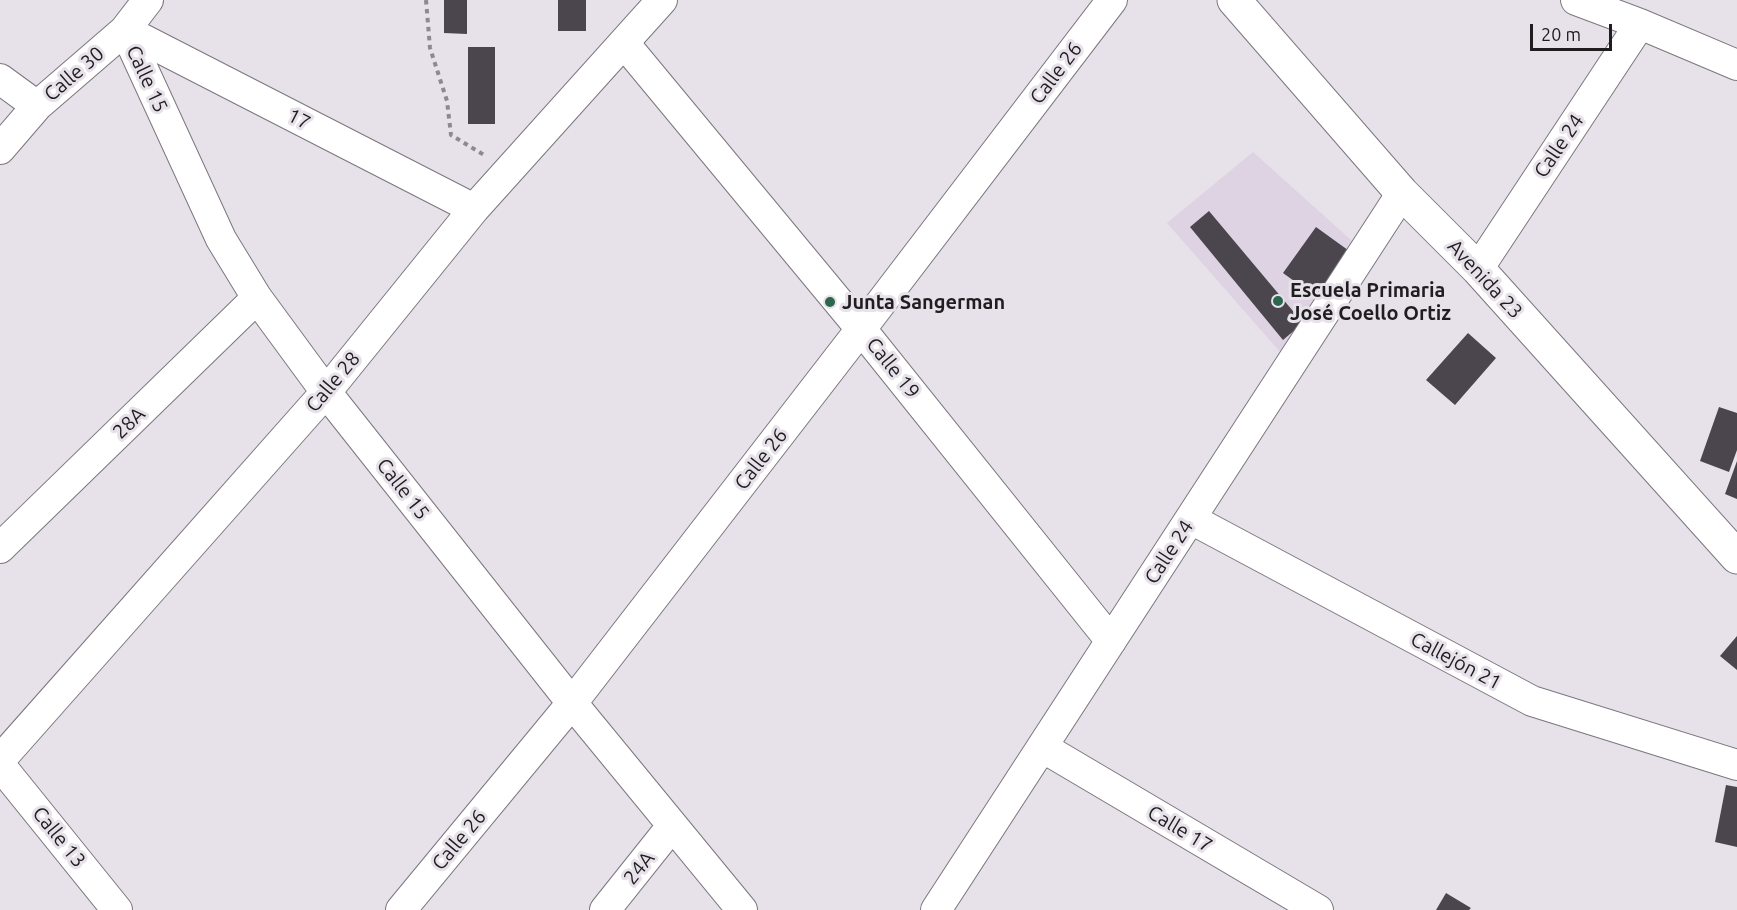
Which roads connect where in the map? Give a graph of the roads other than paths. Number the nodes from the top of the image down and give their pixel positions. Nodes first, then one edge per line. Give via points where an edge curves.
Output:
1 (148, 0) edge
2 (662, 0) edge
3 (1112, 0) edge
4 (1234, 0) edge
5 (1576, 0) edge
6 (1640, 24) junction
7 (125, 30) junction
8 (624, 43) junction
9 (1737, 65) edge
10 (0, 79) edge
11 (37, 106) junction
12 (0, 149) edge
13 (1402, 193) junction
14 (474, 209) junction
15 (1478, 269) junction
16 (257, 298) junction
17 (861, 328) junction
18 (326, 392) junction
19 (1191, 519) junction
20 (0, 548) edge
21 (1737, 557) edge
22 (1111, 641) junction
23 (572, 703) junction
24 (1042, 747) junction
25 (0, 760) edge
26 (0, 765) edge
27 (1737, 765) edge
28 (672, 826) junction
29 (117, 910) edge
30 (401, 910) edge
31 (605, 910) edge
32 (742, 910) edge
33 (936, 910) edge
34 (1318, 910) edge

1 - 7 street, Calle 30
2 - 8 street, Calle 28
3 - 17 street, Calle 26
4 - 13 main road, Avenida 23
5 - 6 street
6 - 9 street
6 - 15 street, Calle 24
7 - 11 street, Calle 30
7 - 14 street, 17
7 - 16 street, Calle 15 via 221,239
8 - 14 street, Calle 28
8 - 17 street, Calle 19
10 - 11 street
11 - 12 street, Calle 30
13 - 15 main road, Avenida 23
13 - 19 street, Calle 24
14 - 18 street, Calle 28
15 - 21 main road, Avenida 23
16 - 18 street, Calle 15
16 - 20 street, 28A
17 - 22 street, Calle 19
17 - 23 street, Calle 26
18 - 23 street, Calle 15
18 - 25 street, Calle 28
19 - 22 street, Calle 24
19 - 27 street, Callejón 21 via 1532,701
22 - 24 street, Calle 24
23 - 28 street, Calle 15
23 - 30 street, Calle 26
24 - 33 street, Calle 24
24 - 34 street, Calle 17
26 - 29 street, Calle 13
28 - 31 street, 24A
28 - 32 street, Calle 15

